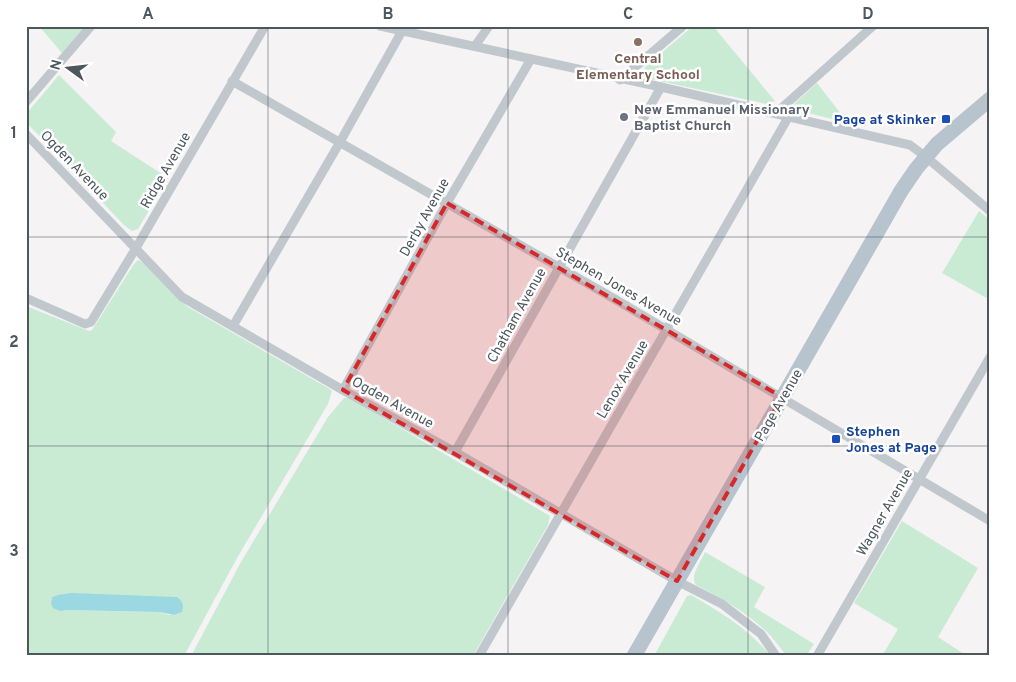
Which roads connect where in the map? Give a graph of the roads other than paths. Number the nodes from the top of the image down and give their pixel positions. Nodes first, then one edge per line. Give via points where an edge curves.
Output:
1 (91, 26) edge
2 (265, 26) edge
3 (380, 26) edge
4 (489, 26) edge
5 (683, 26) edge
6 (873, 26) edge
7 (402, 31) junction
8 (475, 46) junction
9 (531, 60) junction
10 (620, 80) junction
11 (232, 81) junction
12 (660, 87) junction
13 (990, 99) edge
14 (26, 102) edge
15 (776, 113) junction
16 (789, 116) junction
17 (26, 134) edge
18 (340, 142) junction
19 (926, 157) junction
20 (448, 203) junction
21 (990, 212) edge
22 (136, 248) junction
23 (558, 266) junction
24 (26, 298) edge
25 (233, 326) junction
26 (666, 330) junction
27 (990, 356) edge
28 (343, 390) junction
29 (782, 397) junction
30 (455, 452) junction
31 (919, 479) junction
32 (561, 514) junction
33 (990, 521) edge
34 (677, 581) junction
35 (479, 656) edge
36 (634, 656) edge
37 (776, 656) edge
38 (817, 656) edge

1 - 14 street
2 - 11 street, Ridge Avenue
3 - 7 street
4 - 8 street
5 - 10 street
6 - 15 street
7 - 8 street
7 - 18 street
8 - 9 street
9 - 10 street
9 - 20 street, Derby Avenue
10 - 12 street
11 - 18 street, Stephen Jones Avenue
11 - 22 street, Ridge Avenue
12 - 15 street
12 - 23 street, Chatham Avenue
13 - 19 main road, Page Avenue
15 - 16 street
16 - 19 street via 910,145
16 - 26 street, Lenox Avenue
17 - 22 street, Ogden Avenue
18 - 20 street, Stephen Jones Avenue
18 - 25 street
19 - 21 street
19 - 29 main road, Page Avenue via 901,191
20 - 23 street, Stephen Jones Avenue
20 - 28 street, Derby Avenue
22 - 24 street, Ridge Avenue via 91,322 85,324
22 - 25 street, Ogden Avenue via 182,297
23 - 26 street, Stephen Jones Avenue
23 - 30 street, Chatham Avenue
25 - 28 street, Ogden Avenue
26 - 29 street, Stephen Jones Avenue
26 - 32 street, Lenox Avenue
27 - 31 street, Wagner Avenue
28 - 30 street, Ogden Avenue
29 - 31 street, Stephen Jones Avenue
29 - 34 main road, Page Avenue
30 - 32 street, Ogden Avenue
31 - 33 street, Stephen Jones Avenue
31 - 38 street, Wagner Avenue
32 - 34 street, Ogden Avenue
32 - 35 street, Lenox Avenue
34 - 36 main road, Page Avenue
34 - 37 street, Ogden Avenue via 722,604 761,634

